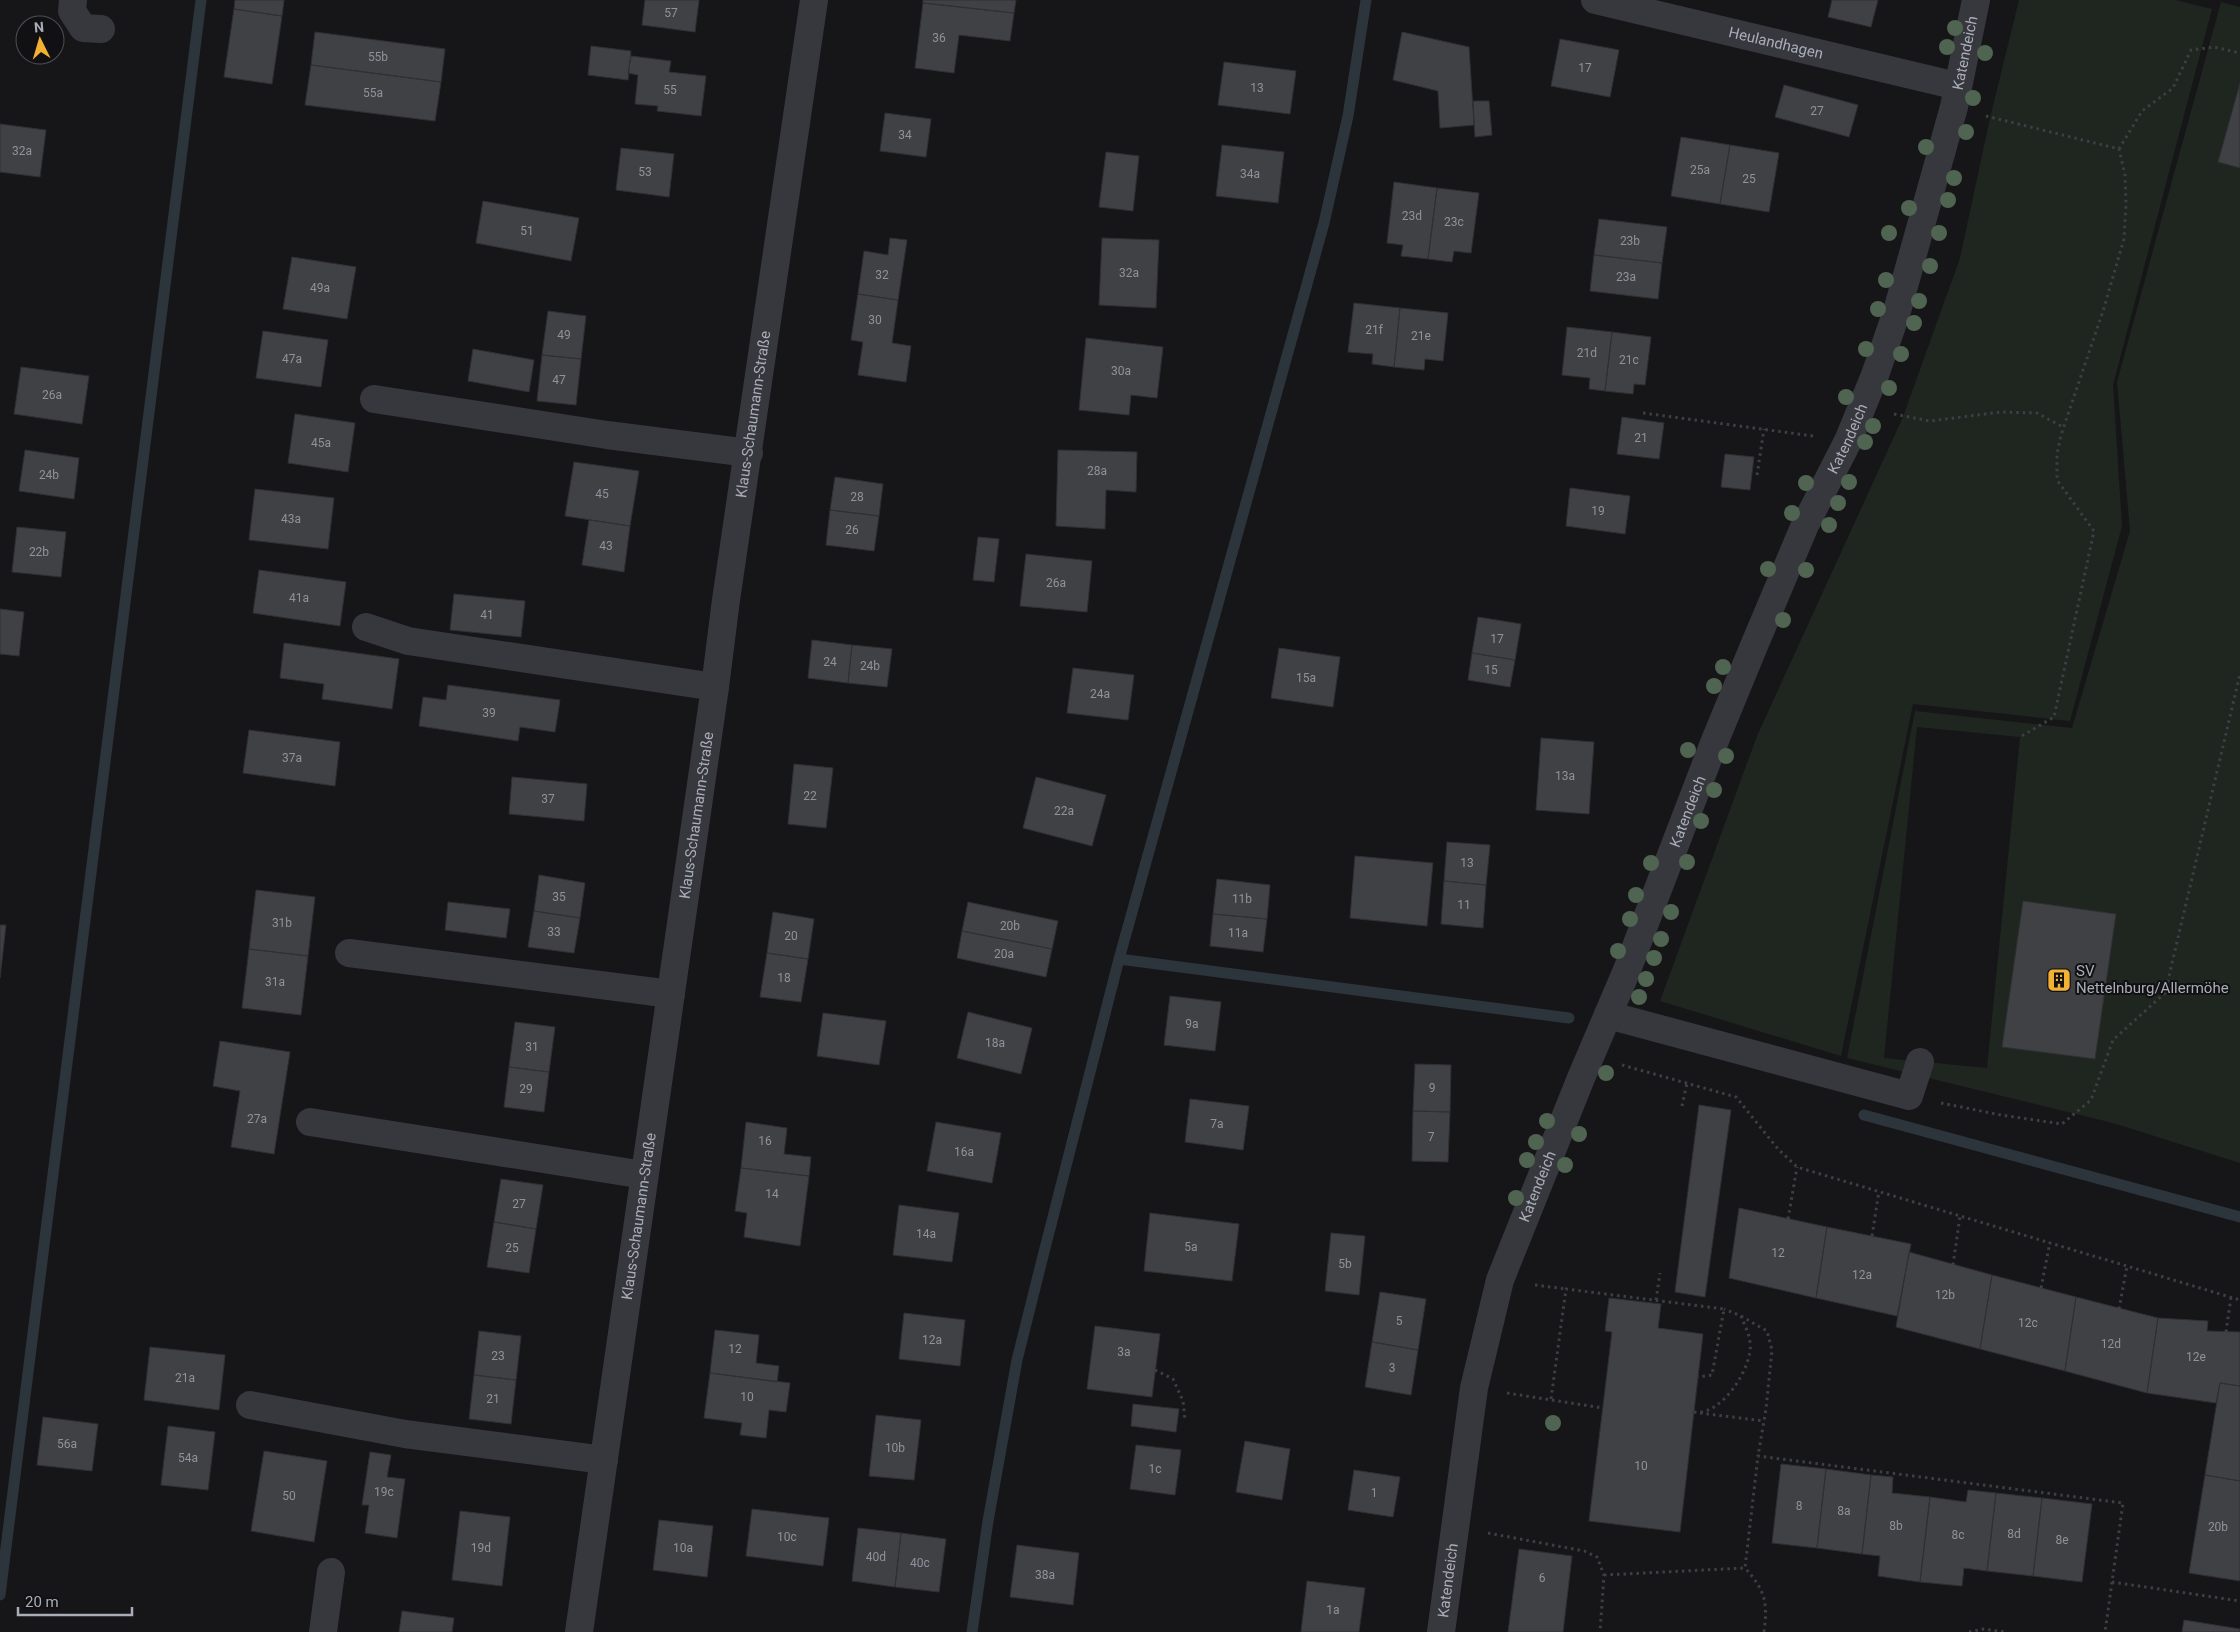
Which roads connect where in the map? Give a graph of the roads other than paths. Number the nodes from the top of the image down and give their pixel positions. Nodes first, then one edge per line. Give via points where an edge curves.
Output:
1 (74, 0) edge
2 (814, 0) edge
3 (1595, 0) edge
4 (1976, 0) edge
5 (101, 29) dead end
6 (1957, 86) junction
7 (374, 399) dead end
8 (749, 453) junction
9 (366, 627) dead end
10 (715, 687) junction
11 (349, 953) dead end
12 (671, 994) junction
13 (1608, 1015) junction
14 (1920, 1062) dead end
15 (310, 1122) dead end
16 (644, 1175) junction
17 (250, 1405) dead end
18 (604, 1460) junction
19 (331, 1572) dead end
20 (323, 1632) edge
21 (578, 1632) edge
22 (1441, 1632) edge

1 - 5 street via 72,11 83,28
2 - 8 street, Klaus-Schaumann-Straße
3 - 6 street, Heulandhagen
4 - 6 street, Katendeich
6 - 13 street, Katendeich via 1954,107 1876,375 1848,441 1805,526 1756,641
7 - 8 street
8 - 10 street, Klaus-Schaumann-Straße
9 - 10 street via 408,641
10 - 12 street, Klaus-Schaumann-Straße
11 - 12 street
12 - 16 street, Klaus-Schaumann-Straße
13 - 14 street via 1909,1096
13 - 22 street, Katendeich via 1500,1280 1474,1388
15 - 16 street
16 - 18 street, Klaus-Schaumann-Straße
17 - 18 street via 405,1434
18 - 21 street, Klaus-Schaumann-Straße
19 - 20 street

